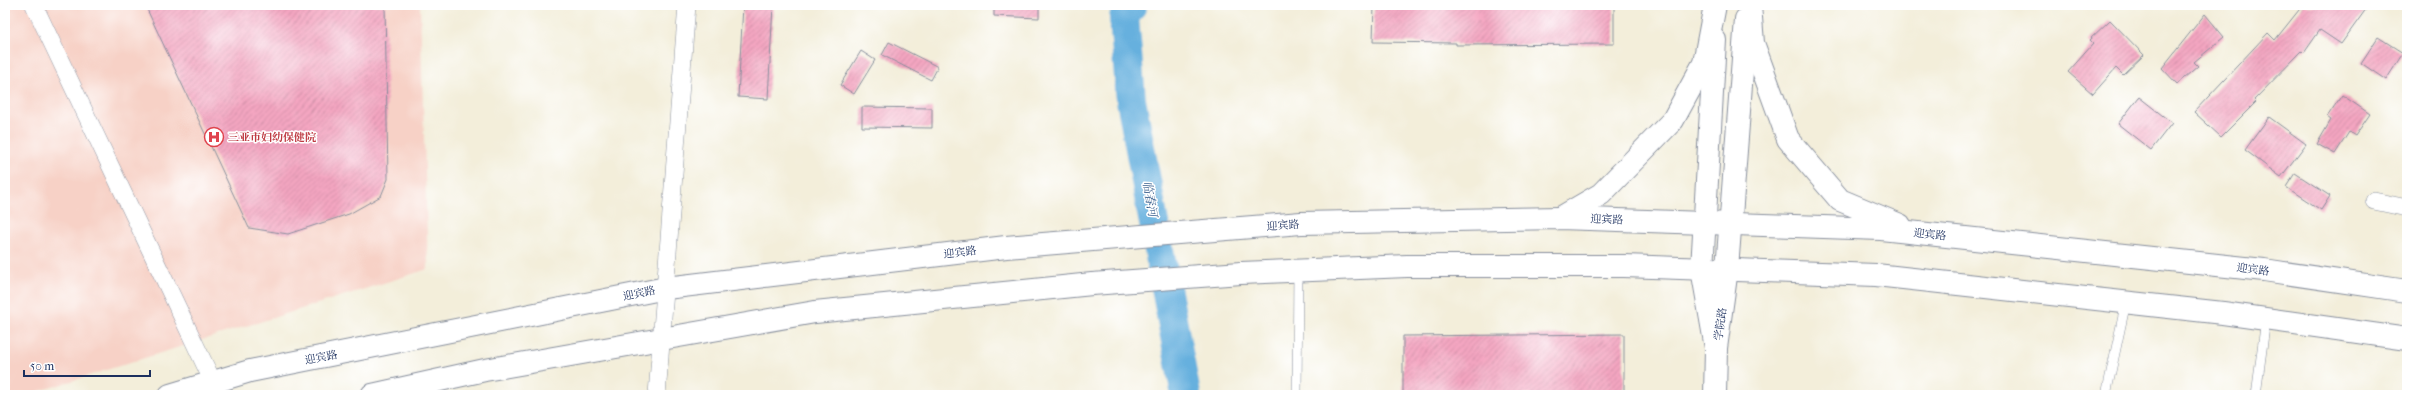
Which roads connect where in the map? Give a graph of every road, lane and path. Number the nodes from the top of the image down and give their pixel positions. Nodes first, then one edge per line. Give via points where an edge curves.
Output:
1 (34, 5) edge
2 (687, 5) edge
3 (1716, 5) edge
4 (1748, 5) edge
5 (2374, 200) dead end
6 (2407, 208) edge
7 (1560, 218) junction
8 (1704, 223) junction
9 (1730, 223) junction
10 (1924, 234) junction
11 (1702, 269) junction
12 (1298, 270) junction
13 (1727, 270) junction
14 (666, 288) junction
15 (2407, 291) edge
16 (2126, 302) junction
17 (2266, 319) junction
18 (662, 338) junction
19 (2407, 339) edge
20 (1716, 348) junction
21 (213, 382) junction
22 (170, 395) edge
23 (372, 395) edge
24 (656, 395) edge
25 (1297, 395) edge
26 (1715, 395) edge
27 (2106, 395) edge
28 (2256, 395) edge

1 - 21 street
2 - 14 street
3 - 7 main road via 1704,64 1673,120 1601,194
3 - 8 main road, 学院路
4 - 9 main road, 学院路
4 - 10 main road via 1753,43 1788,138 1840,200
5 - 6 street
7 - 8 main road, 迎宾路
7 - 14 main road, 迎宾路 via 1301,223 1090,239
8 - 9 main road, 迎宾路
8 - 11 main road, 学院路
9 - 10 main road, 迎宾路 via 1881,229
9 - 13 main road, 学院路
10 - 15 main road, 迎宾路 via 2264,270
11 - 12 main road via 1624,266 1406,266
11 - 13 main road
11 - 20 main road, 学院路
12 - 18 main road via 1092,284 815,312
12 - 25 lane
13 - 16 main road via 1876,275
13 - 20 main road, 学院路
14 - 18 street
14 - 21 main road, 迎宾路 via 250,371
16 - 17 main road
16 - 27 lane
17 - 19 main road
17 - 28 lane
18 - 23 main road via 485,370
18 - 24 street
20 - 26 main road
21 - 22 main road, 迎宾路

